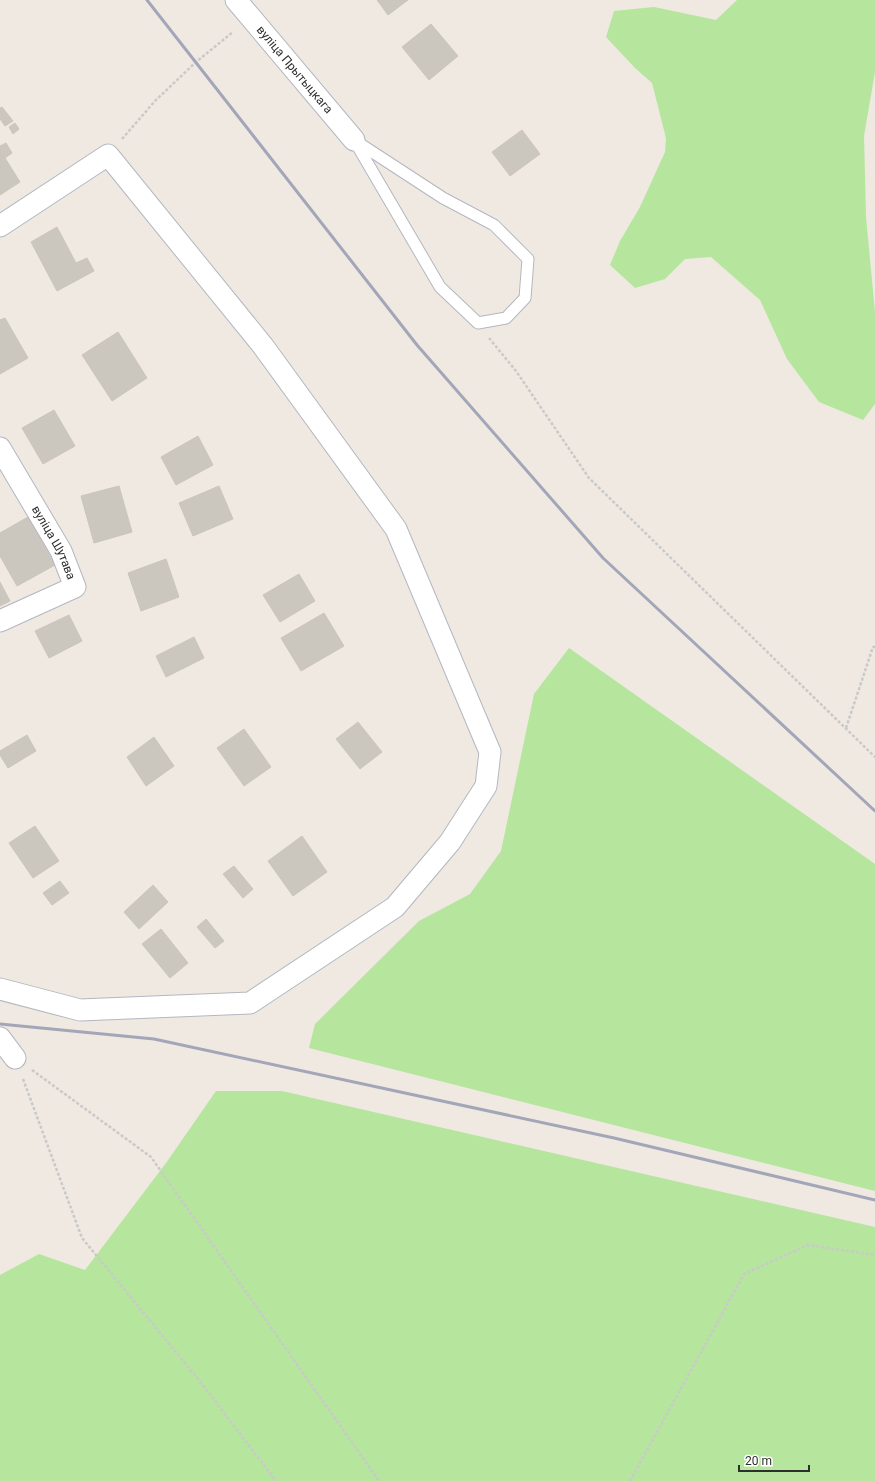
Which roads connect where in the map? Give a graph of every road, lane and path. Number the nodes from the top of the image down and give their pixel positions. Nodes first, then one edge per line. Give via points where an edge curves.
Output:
1 (236, 0) edge
2 (251, 18) junction
3 (354, 140) junction
4 (108, 155) junction
5 (0, 226) edge
6 (478, 323) junction
7 (0, 448) edge
8 (0, 621) edge
9 (875, 647) edge
10 (846, 728) junction
11 (875, 757) edge
12 (0, 989) edge
13 (0, 1038) edge
14 (15, 1058) junction
15 (875, 1255) edge
16 (276, 1481) edge
17 (379, 1481) edge
18 (630, 1481) edge

1 - 2 street, вуліца Прытыцкага
2 - 3 street, вуліца Прытыцкага
2 - 4 path via 196,62 154,101
3 - 6 lane via 440,287
3 - 6 lane via 443,198 494,225 528,259 525,298 506,318
4 - 5 street
4 - 12 street via 263,346 396,529 490,752 486,786 450,842 395,907 250,1003 80,1010
6 - 10 path via 516,371 589,478
7 - 8 street, вуліца Шутава via 61,551 75,587
9 - 10 path
10 - 11 path
13 - 14 street
14 - 16 path via 82,1238 198,1379
14 - 17 path via 151,1156
15 - 18 path via 808,1245 744,1274

